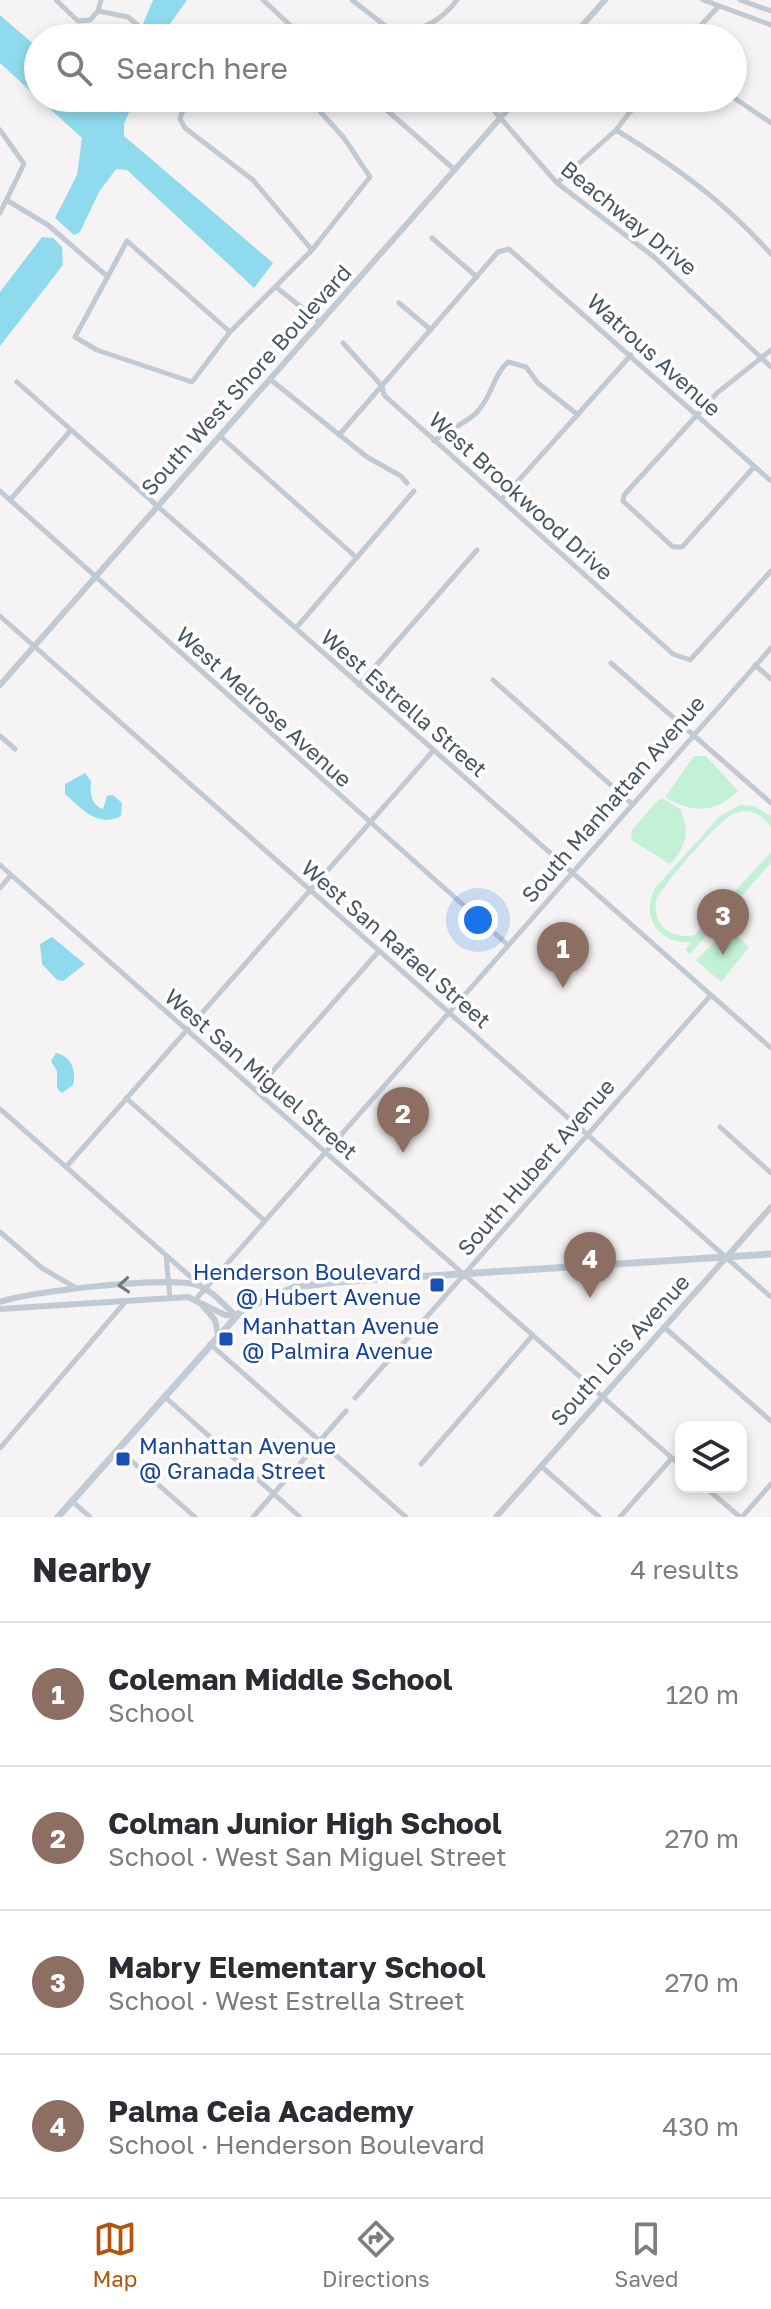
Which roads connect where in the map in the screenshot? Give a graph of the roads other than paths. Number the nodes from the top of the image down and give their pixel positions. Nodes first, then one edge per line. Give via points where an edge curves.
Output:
1 (56, 0) edge
2 (101, 0) edge
3 (263, 0) edge
4 (352, 0) edge
5 (457, 0) edge
6 (605, 0) edge
7 (703, 0) edge
8 (740, 0) edge
9 (717, 8) junction
10 (98, 11) junction
11 (771, 11) edge
12 (136, 24) edge
13 (289, 24) edge
14 (384, 24) edge
15 (431, 24) edge
16 (584, 24) edge
17 (702, 24) edge
18 (771, 25) edge
19 (747, 107) edge
20 (182, 112) edge
21 (321, 112) edge
22 (389, 112) edge
23 (494, 112) edge
24 (505, 112) edge
25 (630, 112) edge
26 (499, 119) junction
27 (771, 123) edge
28 (0, 130) edge
29 (616, 130) junction
30 (455, 170) junction
31 (557, 183) junction
32 (8, 201) junction
33 (0, 213) edge
34 (432, 238) dead end
35 (312, 250) junction
36 (771, 254) edge
37 (108, 277) junction
38 (477, 277) junction
39 (276, 287) junction
40 (399, 303) dead end
41 (321, 323) junction
42 (431, 330) junction
43 (230, 332) junction
44 (343, 343) dead end
45 (771, 350) edge
46 (631, 355) junction
47 (760, 360) junction
48 (771, 367) edge
49 (271, 380) junction
50 (17, 382) dead end
51 (382, 386) junction
52 (697, 414) junction
53 (578, 415) junction
54 (71, 430) junction
55 (339, 435) junction
56 (220, 436) junction
57 (434, 441) junction
58 (754, 467) junction
59 (771, 481) edge
60 (407, 483) dead end
61 (0, 491) edge
62 (414, 491) dead end
63 (10, 500) junction
64 (501, 500) junction
65 (157, 506) junction
66 (477, 550) dead end
67 (357, 558) junction
68 (771, 571) edge
69 (96, 576) junction
70 (0, 616) edge
71 (296, 628) junction
72 (34, 646) junction
73 (771, 648) edge
74 (611, 663) dead end
75 (755, 665) junction
76 (771, 679) edge
77 (493, 680) dead end
78 (0, 685) edge
79 (359, 685) junction
80 (693, 735) junction
81 (0, 736) edge
82 (15, 749) dead end
83 (433, 751) junction
84 (631, 803) junction
85 (771, 803) edge
86 (369, 823) junction
87 (0, 865) edge
88 (573, 872) junction
89 (11, 875) junction
90 (0, 888) edge
91 (310, 890) junction
92 (508, 945) junction
93 (379, 951) junction
94 (711, 995) junction
95 (449, 1012) junction
96 (187, 1029) junction
97 (771, 1048) edge
98 (256, 1090) junction
99 (126, 1098) junction
100 (0, 1109) edge
101 (720, 1127) dead end
102 (587, 1134) junction
103 (325, 1151) junction
104 (66, 1167) junction
105 (771, 1173) edge
106 (771, 1207) edge
107 (264, 1220) junction
108 (0, 1232) edge
109 (165, 1254) junction
110 (771, 1254) edge
111 (726, 1258) junction
112 (464, 1274) junction
113 (169, 1282) junction
114 (203, 1287) junction
115 (77, 1289) junction
116 (771, 1297) edge
117 (170, 1298) junction
118 (196, 1299) junction
119 (126, 1300) junction
120 (0, 1302) edge
121 (78, 1303) junction
122 (0, 1309) edge
123 (236, 1316) junction
124 (664, 1327) junction
125 (218, 1335) junction
126 (533, 1335) junction
127 (210, 1344) junction
128 (602, 1396) junction
129 (165, 1397) junction
130 (355, 1398) dead end
131 (346, 1411) dead end
132 (771, 1421) edge
133 (320, 1441) junction
134 (0, 1448) edge
135 (118, 1449) junction
136 (672, 1458) junction
137 (675, 1461) edge
138 (421, 1464) dead end
139 (541, 1466) junction
140 (771, 1484) edge
141 (712, 1493) edge
142 (274, 1494) junction
143 (72, 1501) junction
144 (58, 1517) edge
145 (90, 1517) edge
146 (195, 1517) edge
147 (253, 1517) edge
148 (300, 1517) edge
149 (406, 1517) edge
150 (496, 1517) edge
151 (599, 1517) edge
152 (620, 1517) edge
153 (741, 1517) edge

1 - 10 street via 78,21 90,20
2 - 10 street
3 - 13 street
4 - 14 street
5 - 15 street
6 - 16 street
7 - 9 street
8 - 11 street
9 - 17 street
9 - 18 street
10 - 12 street
19 - 27 street
20 - 35 street via 185,128 253,180
21 - 35 street via 370,177
22 - 30 street
23 - 26 street, Beachway Drive
24 - 26 street, South West Shore Boulevard
25 - 29 street
26 - 30 street, South West Shore Boulevard
26 - 31 street, Beachway Drive
28 - 32 street via 24,164
29 - 31 street
29 - 36 street via 679,168 734,212
30 - 41 street, South West Shore Boulevard
31 - 47 street, Beachway Drive via 712,307
32 - 33 street
32 - 37 street via 48,225
34 - 38 street
35 - 39 street
37 - 43 street via 127,241
37 - 43 street via 75,337 97,350 192,382
38 - 42 street
38 - 46 street, Watrous Avenue via 498,252 515,252
39 - 41 street
39 - 43 street
40 - 42 street
41 - 49 street, South West Shore Boulevard
42 - 51 street
44 - 51 street, West Brookwood Drive
45 - 47 street
46 - 52 street, Watrous Avenue
46 - 53 street
47 - 48 street, Beachway Drive
47 - 52 street
49 - 55 street
49 - 56 street, South West Shore Boulevard
50 - 54 street, West Estrella Street
51 - 55 street
51 - 57 street, West Brookwood Drive via 384,395
52 - 58 street, Watrous Avenue
52 - 58 street via 624,495 627,507 673,547 682,547
53 - 57 street via 526,367 508,362 478,411
53 - 64 street
54 - 63 street
54 - 65 street, West Estrella Street
55 - 60 street
56 - 65 street, South West Shore Boulevard
56 - 67 street
57 - 64 street, West Brookwood Drive
58 - 59 street, Watrous Avenue
61 - 63 street, West Melrose Avenue
62 - 67 street
63 - 69 street, West Melrose Avenue
64 - 68 street, West Brookwood Drive via 673,654 690,660
65 - 69 street, South West Shore Boulevard
65 - 71 street, West Estrella Street
66 - 79 street
67 - 71 street
69 - 72 street, South West Shore Boulevard
69 - 86 street, West Melrose Avenue
70 - 72 street, West San Rafael Street
71 - 79 street, West Estrella Street
72 - 78 street, South West Shore Boulevard
72 - 91 street, West San Rafael Street
73 - 75 street, South Manhattan Avenue
74 - 80 street
75 - 76 street
75 - 80 street, South Manhattan Avenue
77 - 84 street
79 - 83 street, West Estrella Street
80 - 84 street, South Manhattan Avenue
80 - 85 street
81 - 82 street
83 - 86 street
83 - 88 street, West Estrella Street
84 - 88 street, South Manhattan Avenue
86 - 91 street
86 - 92 street, West Melrose Avenue
87 - 89 street, West San Miguel Street
88 - 92 street, South Manhattan Avenue
88 - 94 street, West Estrella Street
89 - 90 street
89 - 96 street, West San Miguel Street
91 - 93 street, West San Rafael Street
91 - 96 street
92 - 95 street, South Manhattan Avenue
93 - 95 street, West San Rafael Street
93 - 98 street
94 - 97 street, West Estrella Street
94 - 102 street, South Hubert Avenue
95 - 102 street, West San Rafael Street
95 - 103 street, South Manhattan Avenue
96 - 98 street, West San Miguel Street
96 - 99 street
98 - 103 street, West San Miguel Street
99 - 104 street
99 - 107 street
100 - 104 street
101 - 105 street
102 - 111 street, West San Rafael Street
102 - 112 street, South Hubert Avenue
103 - 107 street, South Manhattan Avenue
103 - 112 street, West San Miguel Street
104 - 109 street
106 - 111 street, South Lois Avenue
107 - 114 street, South Manhattan Avenue
108 - 115 street
109 - 113 street
109 - 114 street
110 - 111 main road
111 - 112 main road
111 - 116 street, West San Rafael Street
111 - 124 street, South Lois Avenue
112 - 123 main road via 306,1284 260,1299
112 - 126 street, West San Miguel Street
112 - 130 street, South Hubert Avenue
113 - 114 street
113 -> 115 street
113 - 117 street
114 - 118 street, South Manhattan Avenue
114 - 123 street
115 - 120 street
115 - 121 street
117 - 118 street
117 - 119 street
118 - 123 street
118 - 125 street via 215,1320
119 - 121 street
119 - 134 street
121 - 122 street
123 - 125 main road
124 - 128 street, South Lois Avenue
124 - 132 street
125 - 127 main road
126 - 128 street, West San Miguel Street
126 - 138 street
127 - 129 main road
127 - 133 street
128 - 136 street, West San Miguel Street
128 - 139 street, South Lois Avenue
129 - 135 main road
129 - 142 street
131 - 133 street
133 - 142 street
133 - 149 street
135 - 143 main road
135 - 146 street
136 - 137 street, West San Miguel Street
136 - 152 street
139 - 150 street, South Lois Avenue
139 - 151 street
140 - 153 street
141 - 153 street
142 - 147 street
142 - 148 street
143 - 144 main road
143 - 145 street

